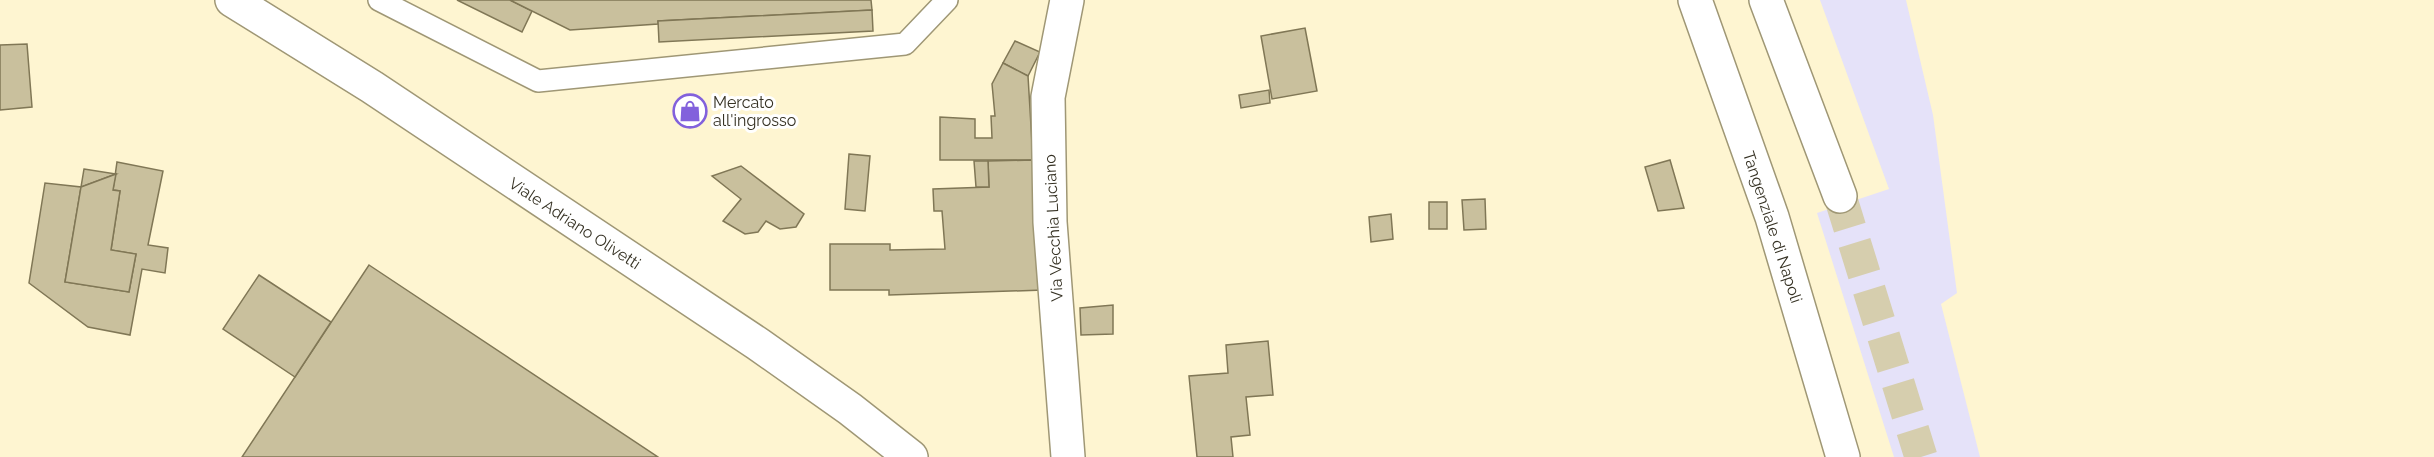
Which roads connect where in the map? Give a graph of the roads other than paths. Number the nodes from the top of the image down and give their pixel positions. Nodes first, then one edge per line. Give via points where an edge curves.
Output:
1 (232, 0) edge
2 (379, 0) edge
3 (947, 0) edge
4 (1067, 0) edge
5 (1695, 0) edge
6 (1766, 0) edge
7 (1840, 196) tunnel mouth
8 (911, 457) edge
9 (1068, 457) edge
10 (1843, 457) edge

1 - 8 main road, Viale Adriano Olivetti via 372,87 758,344
2 - 3 lane via 538,81 905,44
4 - 9 main road, Via Vecchia Luciano via 1048,97 1050,222
5 - 10 main road, Tangenziale di Napoli via 1772,217
6 - 7 main road

